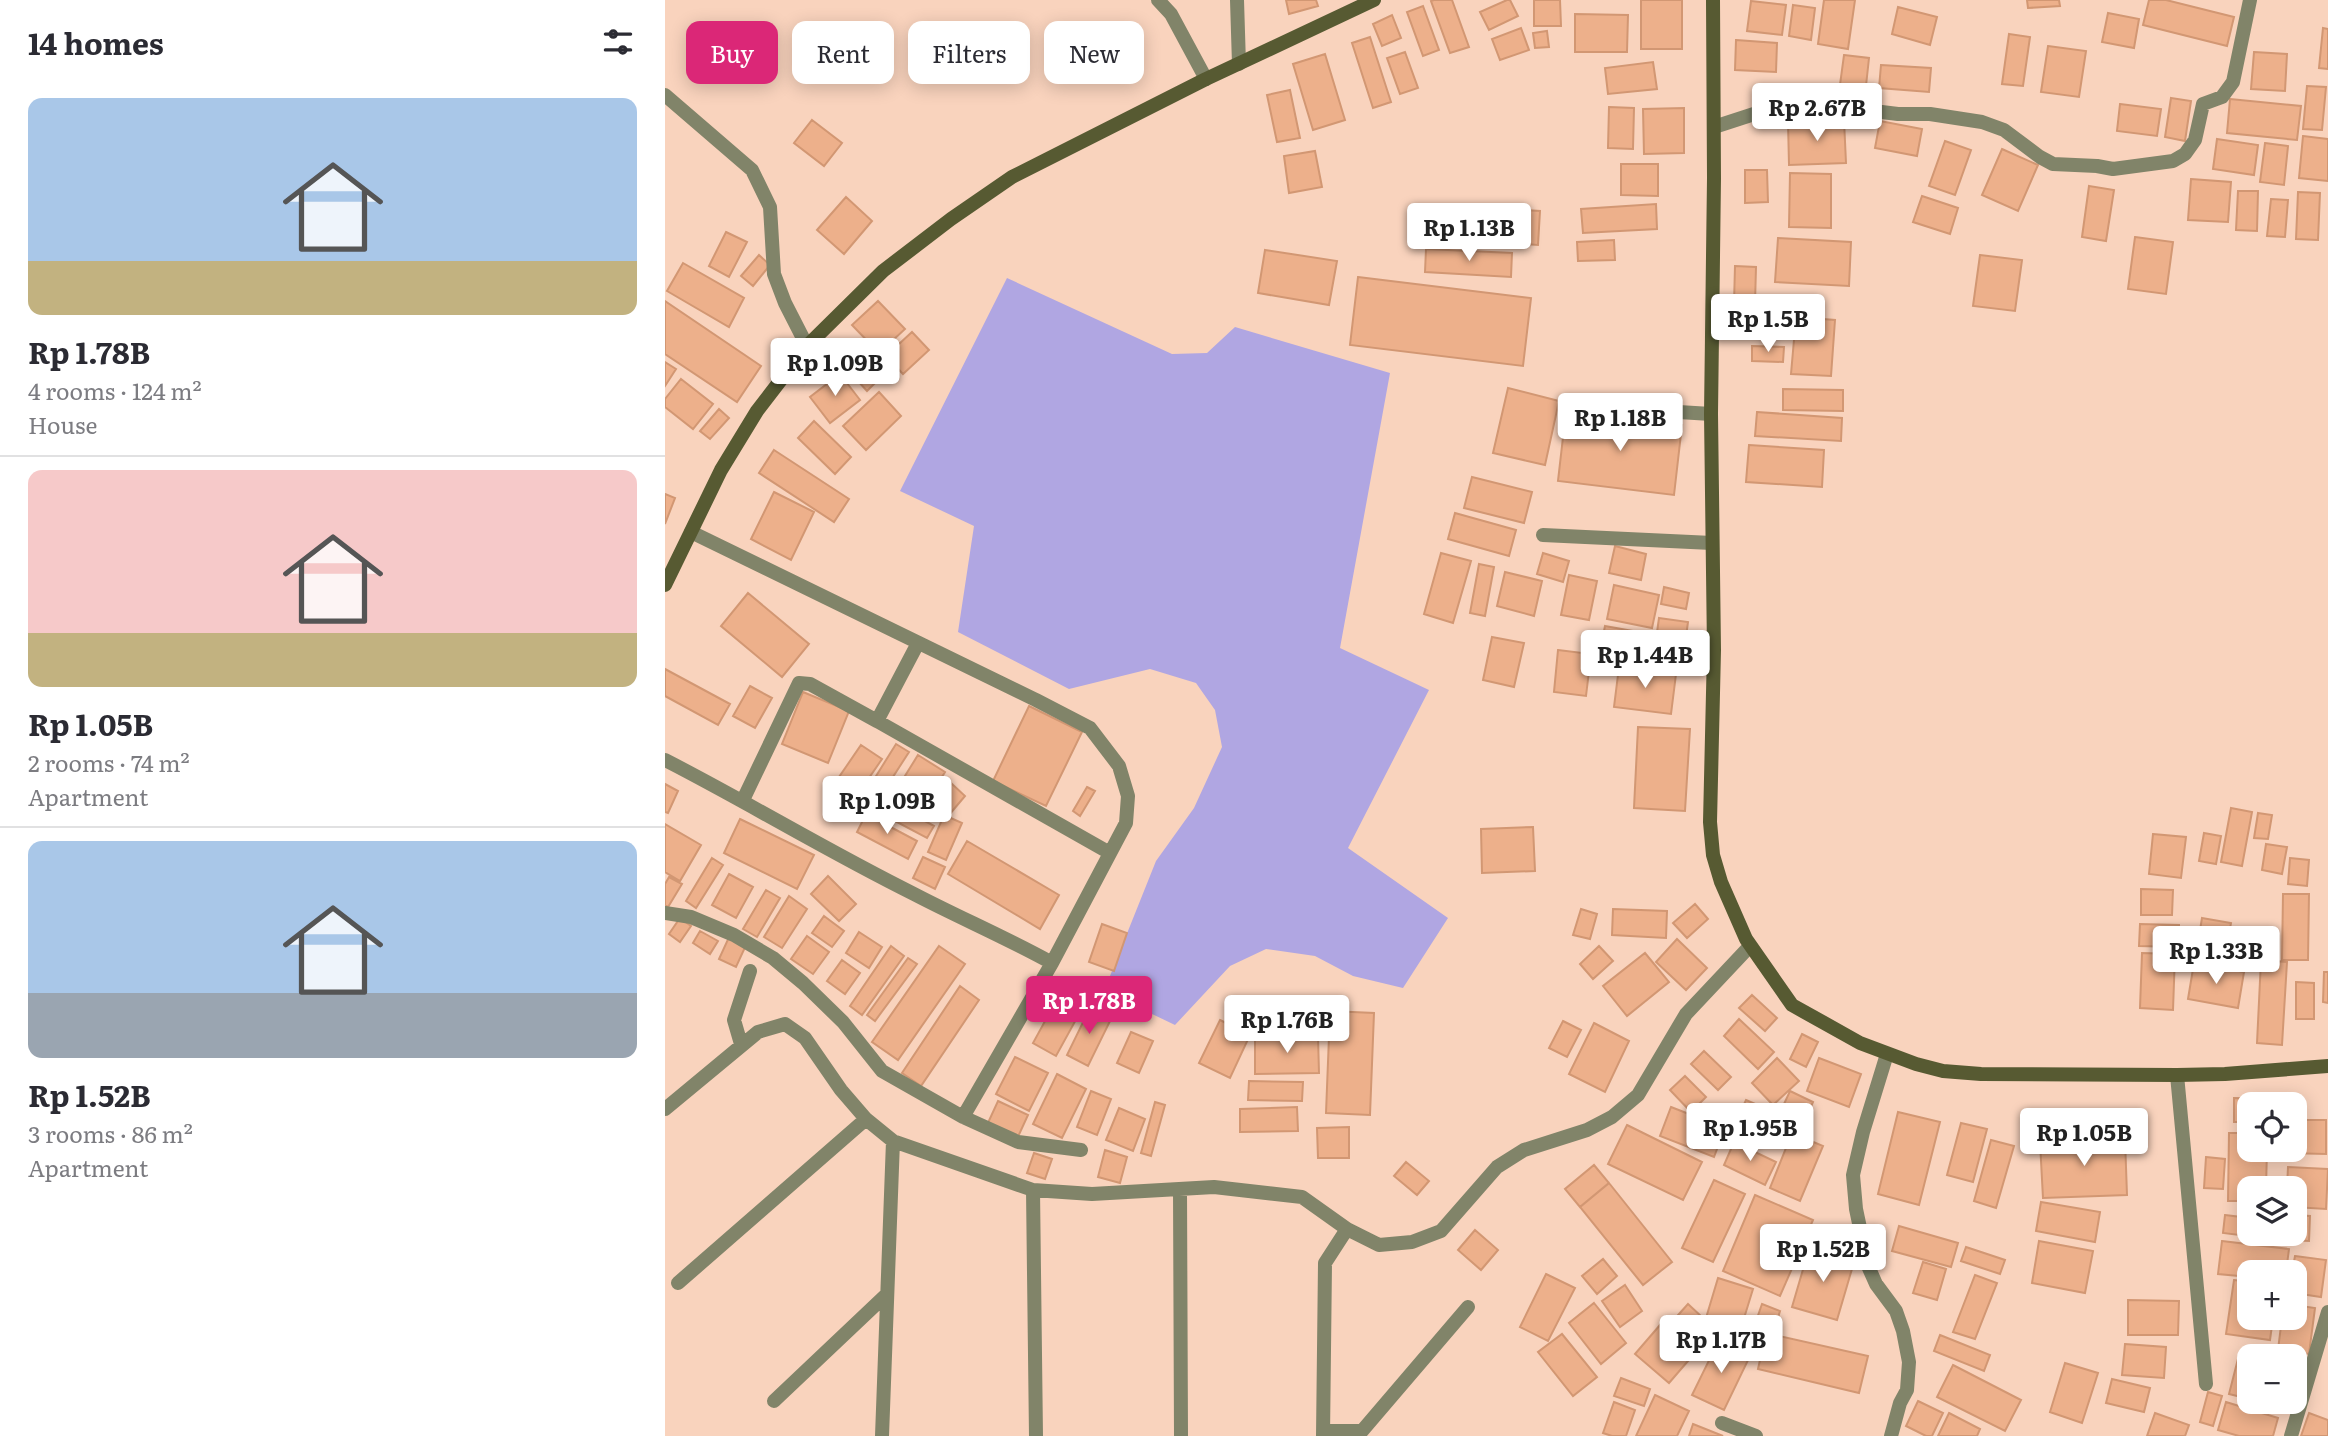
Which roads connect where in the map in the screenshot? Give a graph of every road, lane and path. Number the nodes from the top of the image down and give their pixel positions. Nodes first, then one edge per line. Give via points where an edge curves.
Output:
1 (1158, 0) edge
2 (1237, 0) edge
3 (1374, 0) edge
4 (1713, 0) edge
5 (2249, 0) edge
6 (1239, 64) junction
7 (1206, 79) junction
8 (665, 95) edge
9 (1714, 127) junction
10 (807, 346) junction
11 (1565, 405) dead end
12 (1711, 414) junction
13 (691, 532) junction
14 (1543, 534) dead end
15 (1712, 543) junction
16 (665, 585) edge
17 (918, 643) junction
18 (877, 720) junction
19 (665, 760) edge
20 (743, 800) junction
21 (1110, 853) junction
22 (665, 913) edge
23 (1750, 946) junction
24 (1052, 963) junction
25 (750, 971) dead end
26 (741, 1044) junction
27 (1887, 1054) junction
28 (2328, 1066) edge
29 (2328, 1074) edge
30 (2177, 1075) junction
31 (665, 1109) edge
32 (963, 1117) junction
33 (866, 1119) junction
34 (893, 1141) junction
35 (1081, 1150) dead end
36 (1179, 1189) junction
37 (1033, 1190) junction
38 (1347, 1229) junction
39 (678, 1283) dead end
40 (887, 1294) junction
41 (1468, 1307) dead end
42 (2328, 1312) edge
43 (2322, 1354) edge
44 (2206, 1384) dead end
45 (774, 1401) dead end
46 (1722, 1423) dead end
47 (1323, 1434) edge
48 (882, 1436) edge
49 (1036, 1436) edge
50 (1181, 1436) edge
51 (1756, 1436) edge
52 (1891, 1436) edge
53 (2291, 1436) edge

1 - 7 street via 1171,14
2 - 6 street
3 - 6 street
4 - 9 street
5 - 9 street via 2233,82 2222,97 2203,104 2193,145 2173,161 2112,170 2053,164 2004,130 1982,122 1824,104 1754,114
6 - 7 street
7 - 10 street via 1012,177 883,271
8 - 10 street via 752,170 770,206 774,274
9 - 12 street
10 - 13 street via 757,411
11 - 12 street
12 - 15 street
13 - 16 street
13 - 17 street
14 - 15 street
15 - 23 street via 1713,855
17 - 18 street
17 - 21 street via 1090,728 1119,766 1128,796 1126,823
18 - 20 street via 810,684 799,683
18 - 21 street
19 - 20 street
20 - 24 street via 880,877
21 - 24 street
22 - 32 street via 691,917 734,934 773,958 843,1022 882,1071
23 - 27 street via 1791,1005
23 - 38 street via 1686,1014 1638,1095 1612,1117 1524,1150 1497,1167 1441,1231 1412,1242 1379,1245
24 - 32 street
25 - 26 street via 734,1020
26 - 31 street
26 - 33 street via 758,1032 785,1024 805,1038
27 - 30 street via 1943,1071 1981,1074
27 - 52 street via 1853,1175 1868,1266 1895,1311 1909,1362 1907,1390
28 - 29 street
28 - 30 street
30 - 44 street
32 - 35 street via 1018,1142
33 - 34 street
33 - 39 street
34 - 37 street
34 - 40 street
36 - 37 street via 1092,1194
36 - 38 street via 1215,1187 1302,1197
36 - 50 street
37 - 49 street
38 - 47 street via 1325,1263
40 - 45 street
40 - 48 street
41 - 47 street via 1362,1431
42 - 43 street
43 - 53 street
46 - 51 street

